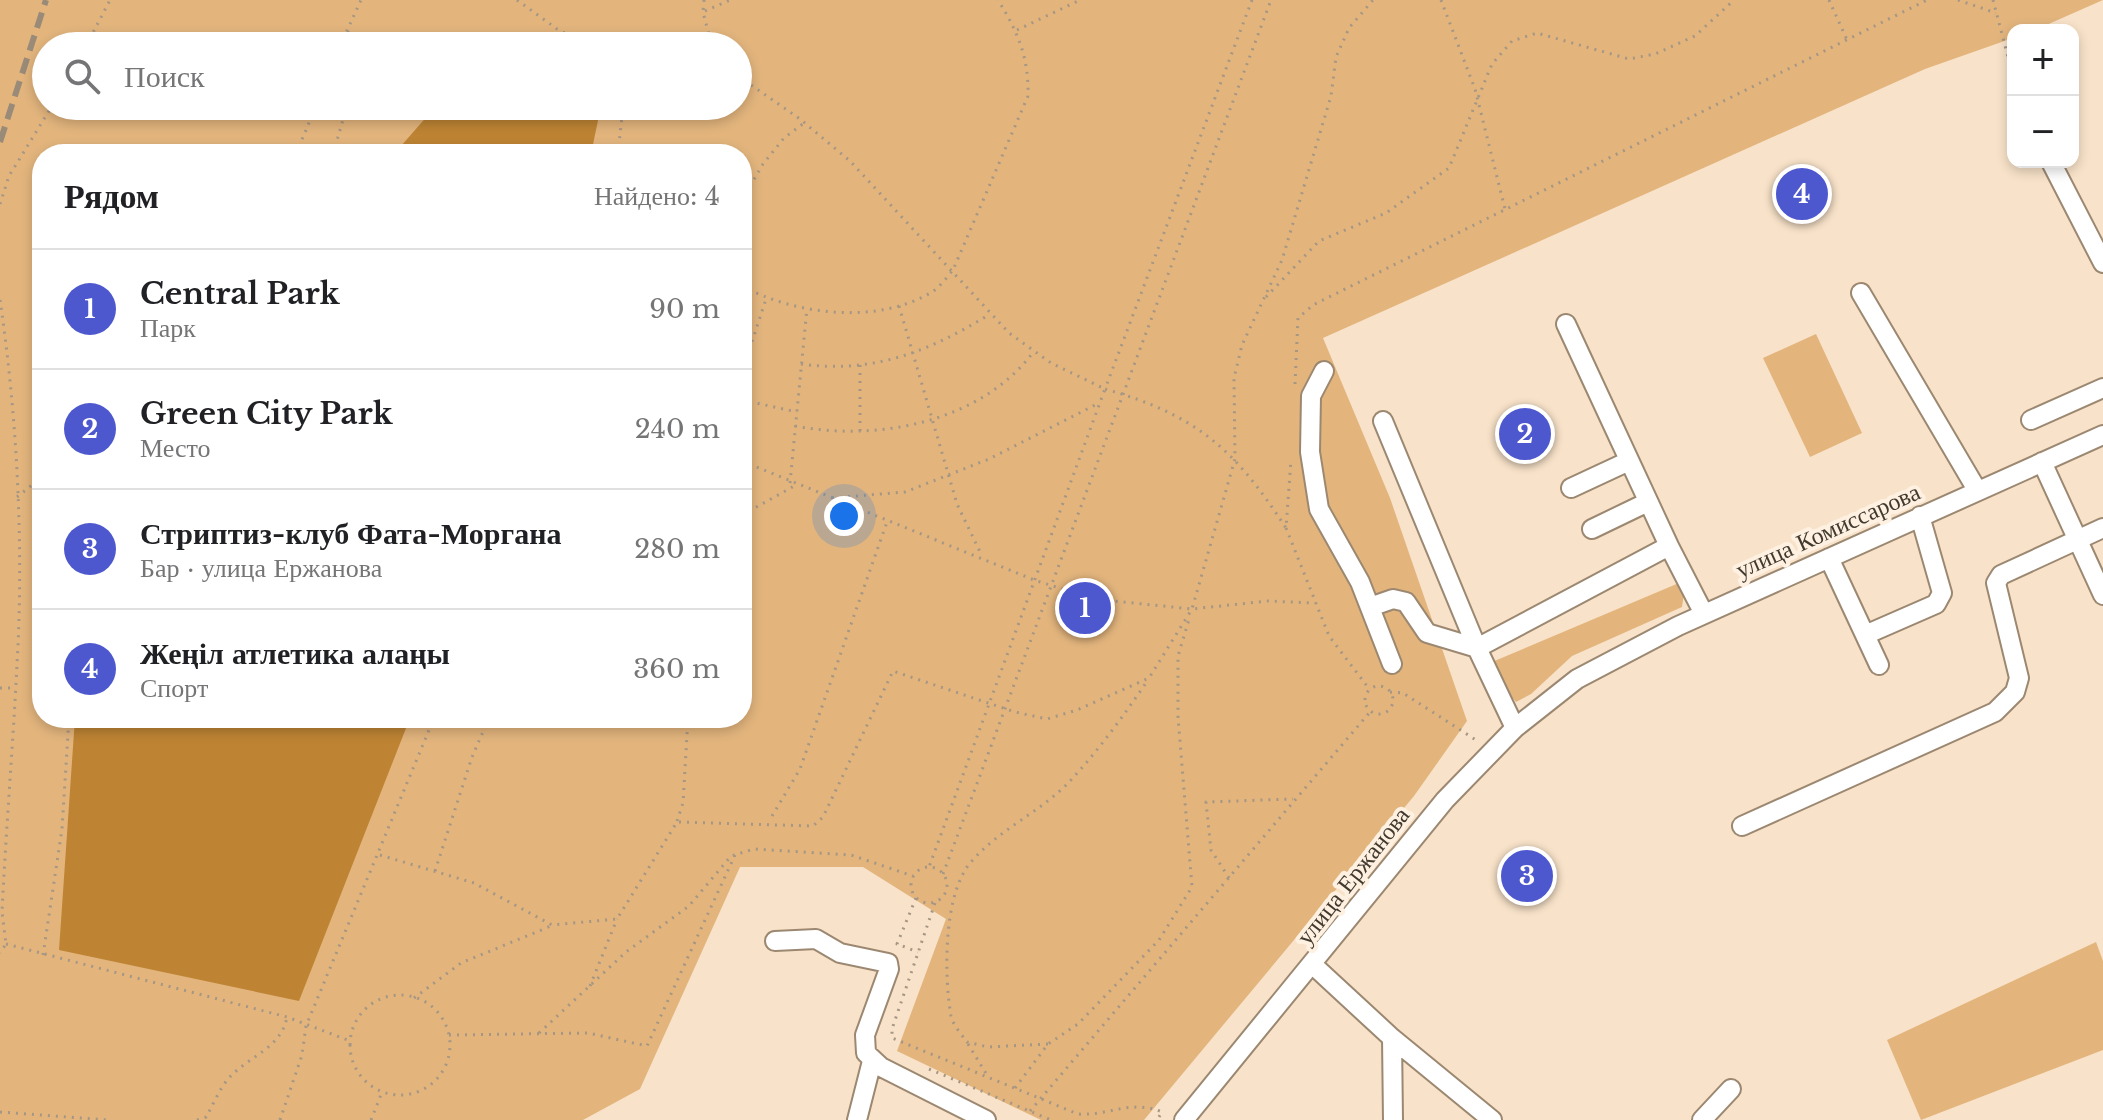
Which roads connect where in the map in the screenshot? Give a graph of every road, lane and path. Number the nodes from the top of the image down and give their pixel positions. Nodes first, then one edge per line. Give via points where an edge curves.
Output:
1 (110, 0) edge
2 (361, 0) edge
3 (517, 0) edge
4 (704, 0) edge
5 (730, 0) edge
6 (998, 0) edge
7 (1064, 0) edge
8 (1080, 0) edge
9 (1252, 0) edge
10 (1271, 0) edge
11 (1373, 0) edge
12 (1441, 0) edge
13 (1734, 0) edge
14 (1829, 0) edge
15 (1927, 0) edge
16 (1958, 0) edge
17 (1993, 0) edge
18 (1068, 6) junction
19 (703, 12) junction
20 (1997, 13) junction
21 (348, 27) junction
22 (1017, 30) junction
23 (93, 32) edge
24 (346, 32) edge
25 (348, 32) edge
26 (563, 32) edge
27 (708, 32) edge
28 (1847, 40) junction
29 (2007, 52) edge
30 (752, 86) edge
31 (1477, 97) junction
32 (43, 120) edge
33 (310, 120) edge
34 (343, 120) edge
35 (622, 120) edge
36 (804, 123) junction
37 (300, 144) edge
38 (336, 144) edge
39 (619, 144) edge
40 (2054, 168) edge
41 (752, 183) edge
42 (0, 204) edge
43 (1505, 209) junction
44 (2103, 263) edge
45 (953, 270) junction
46 (752, 291) edge
47 (1861, 293) dead end
48 (766, 299) junction
49 (0, 300) edge
50 (1263, 300) junction
51 (898, 305) junction
52 (807, 308) junction
53 (991, 313) junction
54 (1566, 324) dead end
55 (752, 342) edge
56 (1034, 351) junction
57 (913, 354) junction
58 (801, 364) junction
59 (860, 365) junction
60 (1324, 371) dead end
61 (2103, 388) edge
62 (1105, 389) junction
63 (1294, 393) dead end
64 (1124, 395) junction
65 (752, 402) edge
66 (1099, 403) junction
67 (797, 412) junction
68 (931, 418) junction
69 (2031, 420) dead end
70 (1383, 421) dead end
71 (795, 426) junction
72 (860, 433) junction
73 (2103, 435) edge
74 (1292, 454) dead end
75 (1235, 459) junction
76 (1629, 461) junction
77 (2042, 462) junction
78 (752, 466) edge
79 (948, 475) junction
80 (790, 483) junction
81 (32, 485) edge
82 (796, 485) junction
83 (1571, 488) dead end
84 (1977, 490) junction
85 (17, 498) junction
86 (828, 498) junction
87 (1648, 502) junction
88 (752, 509) edge
89 (1920, 516) junction
90 (887, 522) junction
91 (1286, 528) junction
92 (2103, 528) edge
93 (1592, 529) dead end
94 (2078, 540) junction
95 (1669, 546) junction
96 (982, 556) junction
97 (1829, 558) junction
98 (1034, 580) junction
99 (1053, 586) junction
100 (2103, 595) edge
101 (1315, 603) junction
102 (1370, 607) junction
103 (1192, 609) junction
104 (1704, 614) junction
105 (1865, 635) junction
106 (1477, 648) junction
107 (1392, 664) dead end
108 (1879, 665) dead end
109 (1149, 678) junction
110 (1577, 679) joint
111 (0, 688) edge
112 (15, 688) junction
113 (1370, 690) junction
114 (1390, 692) junction
115 (988, 702) junction
116 (1007, 709) junction
117 (1370, 712) junction
118 (68, 728) edge
119 (430, 728) edge
120 (485, 728) edge
121 (687, 728) edge
122 (1515, 728) junction
123 (1476, 741) dead end
124 (1296, 799) junction
125 (772, 816) dead end
126 (677, 822) junction
127 (1742, 826) dead end
128 (380, 855) junction
129 (735, 855) junction
130 (0, 859) edge
131 (5, 862) junction
132 (929, 867) junction
133 (435, 871) junction
134 (943, 874) junction
135 (913, 876) junction
136 (1229, 878) junction
137 (946, 890) junction
138 (957, 894) junction
139 (916, 898) junction
140 (935, 903) junction
141 (617, 919) junction
142 (552, 925) junction
143 (775, 941) dead end
144 (6, 944) junction
145 (904, 946) junction
146 (918, 952) junction
147 (0, 953) edge
148 (43, 955) junction
149 (899, 959) dead end
150 (1313, 965) junction
151 (589, 989) junction
152 (414, 998) junction
153 (287, 1017) junction
154 (306, 1026) junction
155 (539, 1033) junction
156 (449, 1035) junction
157 (1392, 1038) junction
158 (350, 1041) junction
159 (967, 1042) junction
160 (1048, 1044) junction
161 (872, 1061) junction
162 (916, 1063) dead end
163 (987, 1075) junction
164 (1015, 1088) junction
165 (1731, 1089) dead end
166 (382, 1092) junction
167 (1040, 1099) junction
168 (1030, 1111) junction
169 (0, 1112) edge
170 (1078, 1117) edge
171 (108, 1120) edge
172 (197, 1120) edge
173 (280, 1120) edge
174 (371, 1120) edge
175 (857, 1120) edge
176 (986, 1120) edge
177 (1051, 1120) edge
178 (1157, 1120) edge
179 (1184, 1120) edge
180 (1393, 1120) edge
181 (1492, 1120) edge
182 (1702, 1120) edge

1 - 23 path
2 - 21 path
3 - 26 path
4 - 19 path
5 - 19 path
6 - 22 path
7 - 18 path
8 - 18 path
9 - 62 path
10 - 64 path
11 - 50 path via 1349,28 1336,57 1331,96 1291,230
12 - 31 path
13 - 31 path via 1695,36 1629,59 1537,33 1512,41 1492,64
14 - 28 path
15 - 28 path
16 - 20 path
17 - 20 path
18 - 22 path
19 - 27 path
20 - 29 path
21 - 24 path
21 - 25 path
22 - 45 path via 1029,66 1028,96
28 - 43 path
30 - 36 path
31 - 43 path
31 - 50 path via 1449,168 1386,213 1319,241
32 - 42 path via 9,176
33 - 37 path
34 - 38 path
35 - 39 path
36 - 41 path via 784,138
36 - 45 path via 850,161
40 - 44 street
43 - 63 path via 1313,305 1298,318
45 - 51 path via 933,292
45 - 53 path
46 - 48 path
47 - 84 street
48 - 52 path
48 - 55 path
49 - 85 path
50 - 75 path via 1242,345 1234,378
51 - 52 path via 883,310
51 - 57 path
52 - 58 path
53 - 56 path
53 - 57 path via 943,343
54 - 76 street
56 - 62 path
56 - 68 path via 990,395
57 - 59 path
57 - 68 path
58 - 59 path
58 - 67 path
59 - 72 path
60 - 102 street via 1311,396 1310,452 1319,509
61 - 69 street
62 - 64 path
62 - 66 path
64 - 75 path via 1148,401 1193,425
64 - 99 path
65 - 67 path
66 - 79 path
66 - 98 path
67 - 71 path
68 - 72 path
68 - 79 path
70 - 106 street
71 - 72 path
71 - 80 path
73 - 77 street, улица Комиссарова
74 - 91 path
75 - 91 path
75 - 103 path
76 - 83 street
76 - 87 street
77 - 84 street, улица Комиссарова
77 - 94 street
78 - 80 path
79 - 86 path via 905,492
79 - 96 path
80 - 82 path
81 - 85 path
82 - 86 path
82 - 88 path
84 - 89 street, улица Комиссарова
85 - 112 path
86 - 90 path
87 - 93 street
87 - 95 street
89 - 97 street, улица Комиссарова
89 - 105 street via 1942,593 1936,604
90 - 96 path
90 - 125 path via 800,769
91 - 101 path
92 - 94 street
94 - 100 street
94 - 127 street via 2001,575 1996,583 2019,678 2015,692 1995,712
95 - 104 street
95 - 106 street
96 - 98 path
97 - 104 street, улица Комиссарова
97 - 105 street
98 - 99 path
98 - 115 path
99 - 103 path via 1094,599
99 - 116 path
101 - 103 path via 1268,601
101 - 113 path via 1329,636
102 - 106 street via 1393,599 1406,602 1427,633
102 - 107 street
103 - 109 path
103 - 160 path via 1178,656 1192,887 1159,940 1078,1024
104 - 110 street, улица Комиссарова
105 - 108 street
106 - 122 street
109 - 116 path via 1047,719
109 - 138 path via 1068,784 996,836 968,865
110 - 122 street, улица Ержанова
111 - 112 path
112 - 131 path
113 - 114 path via 1382,686
113 - 117 path via 1364,698
114 - 117 path via 1390,710
114 - 123 path via 1403,693
115 - 116 path
115 - 126 path via 893,671 823,817 813,826
115 - 132 path
116 - 134 path
117 - 124 path
118 - 148 path via 62,829
119 - 128 path
120 - 133 path
121 - 126 path
122 - 150 street, улица Ержанова via 1445,800
124 - 136 path
124 - 136 path via 1206,802 1211,850
126 - 141 path
128 - 133 path
128 - 154 path
129 - 135 path via 754,849 851,855
129 - 151 path via 689,906 626,952
129 - 155 path via 647,1046 588,1033
130 - 131 path
131 - 144 path
132 - 134 path
132 - 135 path
133 - 142 path via 474,883
134 - 137 path
135 - 139 path
136 - 167 path
137 - 138 path
137 - 140 path
138 - 159 path via 946,944 951,1019
139 - 140 path
139 - 145 path via 897,944
140 - 146 path
141 - 142 path
141 - 151 path
142 - 152 path via 461,963
143 - 161 street via 816,939 840,953 888,963 865,1035
144 - 147 path
144 - 148 path
145 - 146 path
145 - 149 path
146 - 163 path via 892,1038
148 - 153 path
150 - 157 street
150 - 179 street, улица Ержанова
151 - 155 path
152 - 156 path via 434,1008
152 - 158 path via 389,996 374,1002 354,1026
153 - 154 path
153 - 172 path via 278,1041 226,1081 206,1117
154 - 158 path
154 - 173 path
155 - 156 path
156 - 166 path via 446,1065 438,1078 412,1093
157 - 180 street
157 - 181 street
158 - 166 path via 358,1072
159 - 160 path via 988,1047
159 - 163 path
160 - 164 path
161 - 175 street
161 - 176 street
162 - 168 path
163 - 164 path
164 - 167 path
165 - 182 street
166 - 174 path
167 - 168 path
167 - 170 path
168 - 177 path
169 - 171 path
170 - 178 path via 1135,1105 1162,1112

